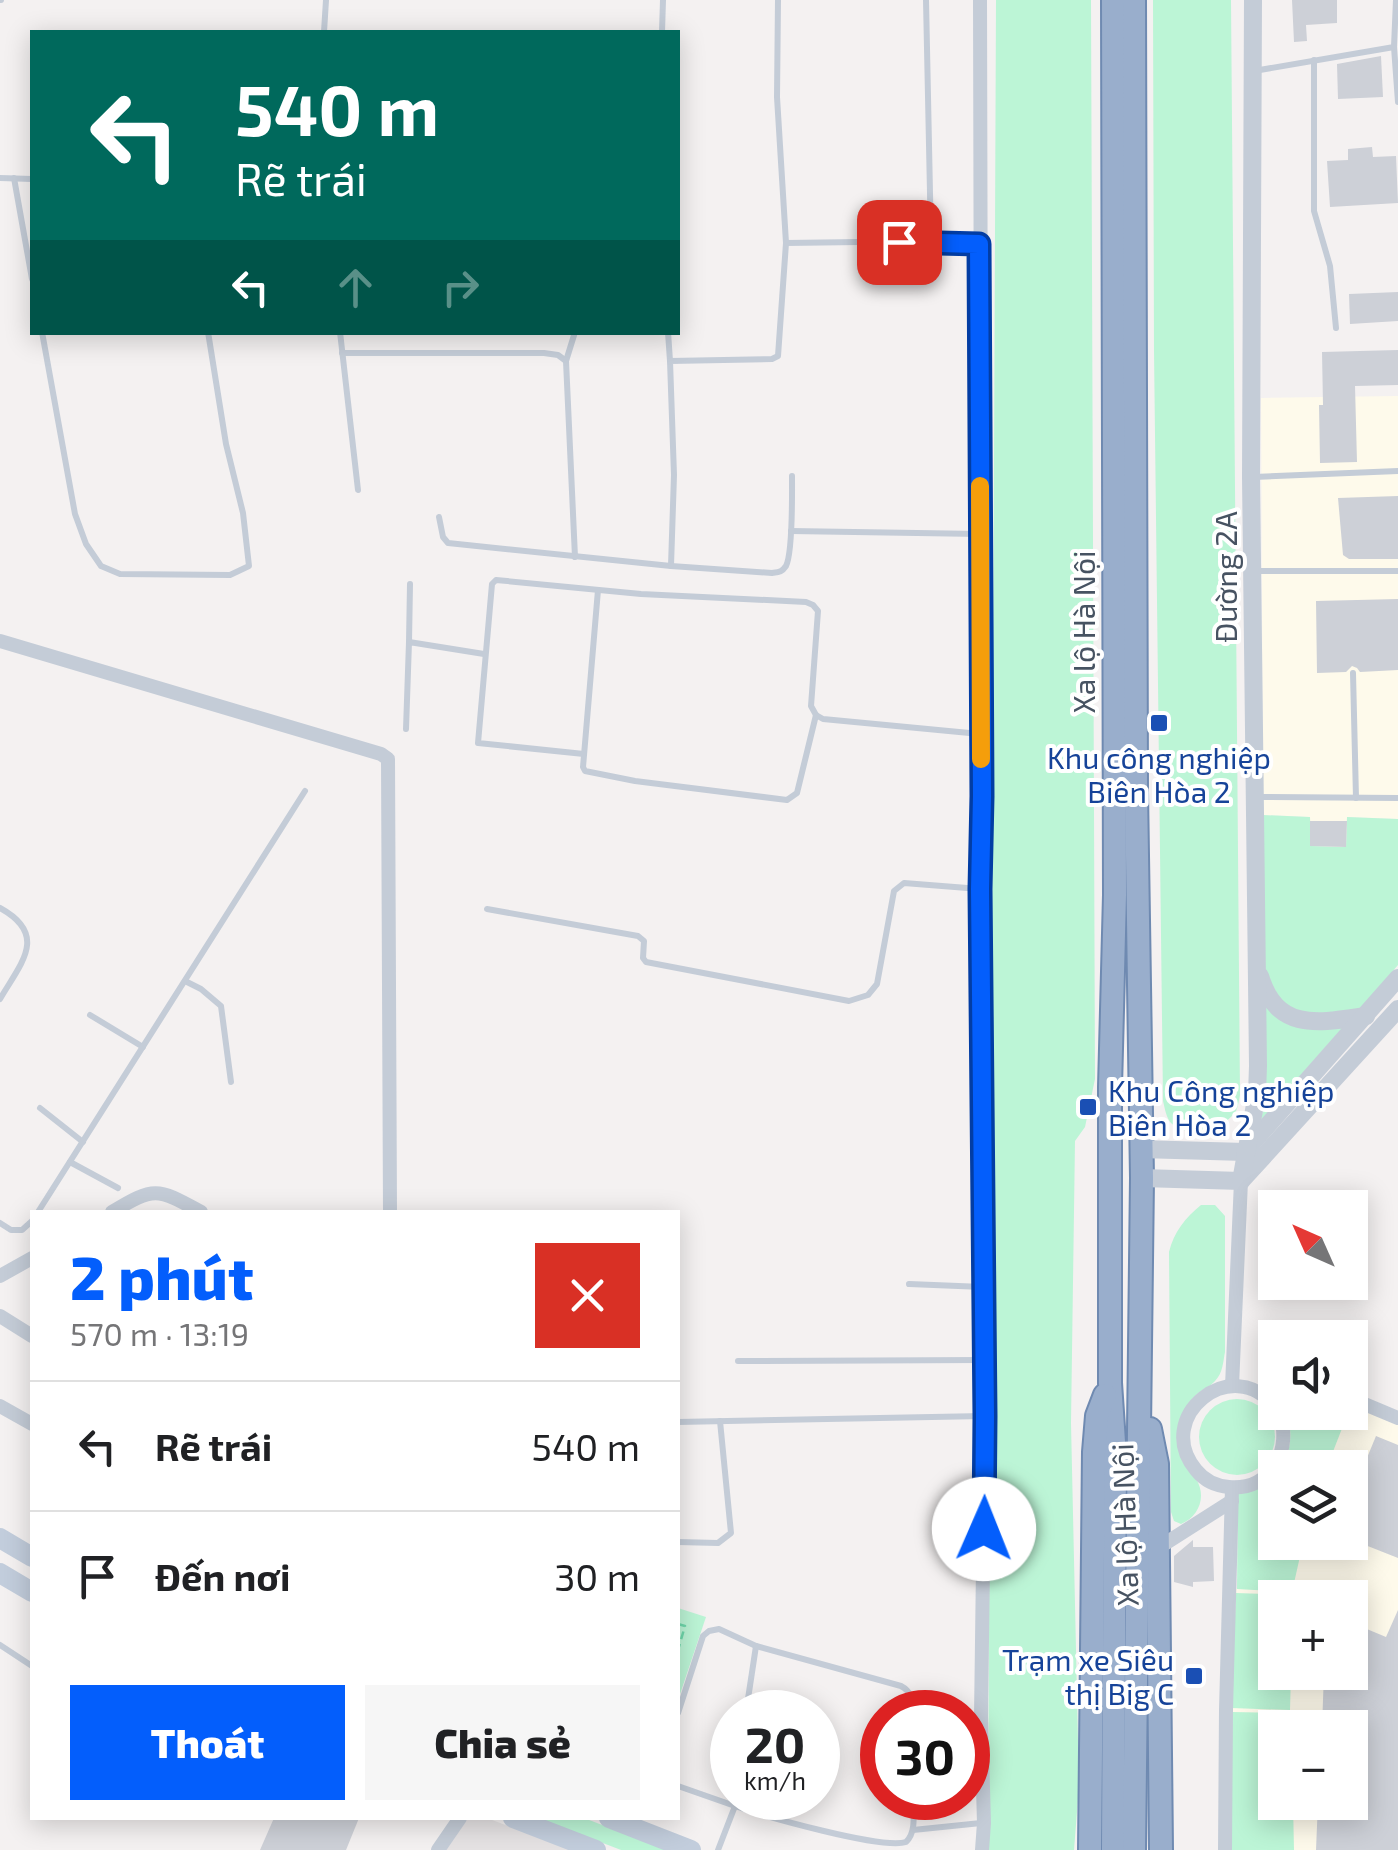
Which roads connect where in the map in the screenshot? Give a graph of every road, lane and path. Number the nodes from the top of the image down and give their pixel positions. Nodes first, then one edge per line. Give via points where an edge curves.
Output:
1 (326, 0) edge
2 (662, 0) edge
3 (778, 0) edge
4 (926, 0) edge
5 (980, 0) edge
6 (1113, 0) edge
7 (1134, 0) edge
8 (1253, 0) edge
9 (1396, 0) edge
10 (324, 30) edge
11 (662, 30) edge
12 (1394, 47) junction
13 (1314, 60) junction
14 (1252, 71) junction
15 (1398, 102) edge
16 (0, 178) edge
17 (14, 178) junction
18 (30, 178) edge
19 (930, 241) junction
20 (786, 243) junction
21 (979, 244) junction
22 (30, 267) edge
23 (1336, 328) dead end
24 (43, 335) edge
25 (208, 335) edge
26 (340, 335) edge
27 (574, 335) edge
28 (668, 335) edge
29 (342, 353) junction
30 (670, 361) junction
31 (566, 362) junction
32 (1398, 471) edge
33 (792, 476) dead end
34 (1252, 477) junction
35 (358, 490) dead end
36 (439, 516) dead end
37 (791, 531) junction
38 (980, 534) junction
39 (575, 556) junction
40 (671, 566) junction
41 (1398, 571) edge
42 (1252, 572) junction
43 (410, 584) dead end
44 (598, 590) junction
45 (0, 641) edge
46 (409, 642) junction
47 (484, 654) junction
48 (1353, 673) dead end
49 (816, 716) junction
50 (406, 729) dead end
51 (981, 734) junction
52 (584, 754) junction
53 (305, 791) dead end
54 (1254, 797) junction
55 (1356, 798) junction
56 (1398, 798) edge
57 (980, 889) junction
58 (0, 908) edge
59 (487, 910) dead end
60 (1255, 958) junction
61 (1398, 978) edge
62 (185, 981) junction
63 (0, 999) edge
64 (1398, 1010) edge
65 (90, 1016) dead end
66 (1366, 1016) junction
67 (143, 1048) junction
68 (231, 1082) dead end
69 (40, 1108) dead end
70 (83, 1142) junction
71 (1140, 1149) junction
72 (1245, 1152) junction
73 (70, 1162) junction
74 (1142, 1178) junction
75 (1240, 1181) junction
76 (118, 1188) dead end
77 (39, 1210) edge
78 (115, 1210) edge
79 (197, 1210) edge
80 (390, 1210) edge
81 (30, 1223) edge
82 (0, 1224) edge
83 (30, 1259) edge
84 (0, 1276) edge
85 (909, 1284) dead end
86 (984, 1287) junction
87 (0, 1316) edge
88 (30, 1335) edge
89 (984, 1360) junction
90 (738, 1361) dead end
91 (1140, 1378) junction
92 (1110, 1383) junction
93 (1232, 1386) junction
94 (1258, 1392) edge
95 (0, 1406) edge
96 (1368, 1406) edge
97 (985, 1416) junction
98 (1398, 1418) edge
99 (720, 1421) junction
100 (680, 1422) edge
101 (30, 1423) edge
102 (1284, 1430) edge
103 (1232, 1494) junction
104 (0, 1538) edge
105 (680, 1542) edge
106 (1158, 1548) junction
107 (27, 1554) edge
108 (2, 1580) edge
109 (30, 1591) edge
110 (680, 1624) edge
111 (680, 1644) edge
112 (0, 1645) edge
113 (756, 1646) junction
114 (30, 1665) edge
115 (749, 1690) edge
116 (908, 1690) edge
117 (975, 1690) edge
118 (680, 1707) edge
119 (680, 1787) edge
120 (710, 1795) edge
121 (459, 1820) edge
122 (519, 1820) edge
123 (614, 1820) edge
124 (729, 1820) edge
125 (781, 1820) edge
126 (912, 1820) edge
127 (984, 1820) edge
128 (984, 1823) junction
129 (912, 1830) junction
130 (438, 1850) edge
131 (596, 1850) edge
132 (691, 1850) edge
133 (718, 1850) edge
134 (982, 1850) edge
135 (1090, 1850) edge
136 (1113, 1850) edge
137 (1134, 1850) edge
138 (1160, 1850) edge
139 (1226, 1850) edge

1 - 10 lane
2 - 11 lane
3 - 20 lane
4 - 19 lane
5 - 21 street
6 - 92 highway, Xa lộ Hà Nội
7 - 71 highway, Xa lộ Hà Nội
8 - 14 street, Đường 2A
9 - 12 lane
12 - 13 lane
12 - 15 lane
13 - 14 lane
13 - 23 lane via 1314,211 1330,266
14 - 34 street, Đường 2A
16 - 17 lane
17 - 18 lane
17 - 22 lane
19 - 20 lane
19 - 21 lane
20 - 30 lane via 778,356
21 - 38 street
24 - 25 lane via 75,514 101,566 120,574 230,575 249,566
26 - 29 lane
27 - 31 lane
28 - 30 lane
29 - 31 lane via 544,353
29 - 35 lane
30 - 40 lane
31 - 39 lane
32 - 34 lane
33 - 37 lane
34 - 42 street, Đường 2A
36 - 39 lane via 448,543
37 - 38 lane
37 - 40 lane via 782,571
38 - 51 street
39 - 40 lane
41 - 42 lane
42 - 54 street, Đường 2A
43 - 46 lane
44 - 47 lane via 496,580
44 - 49 lane via 813,605
44 - 52 lane
45 - 80 street via 388,759
46 - 47 lane
46 - 50 lane
47 - 52 lane via 478,742
48 - 55 lane
49 - 51 lane
49 - 52 lane via 797,793 787,800 585,772
51 - 57 street
53 - 62 lane
54 - 55 lane
54 - 60 street, Đường 2A
55 - 56 lane
57 - 59 lane via 898,886 877,984 849,1001 646,962 638,936
57 - 86 street
58 - 63 lane via 28,936 28,952
60 - 66 street via 1269,999 1284,1013 1324,1023
60 - 72 street, Đường 2A via 1257,1080
61 - 66 street
62 - 67 lane
62 - 68 lane via 220,1006
64 - 75 street
65 - 67 lane
66 - 72 street
67 - 70 lane
69 - 70 lane
70 - 73 lane
71 - 72 street
71 - 74 highway, Xa lộ Hà Nội
72 - 75 street, Đường 2A
73 - 76 lane
73 - 77 lane
74 - 75 street
74 - 91 highway, Xa lộ Hà Nội
75 - 93 street
78 - 79 street via 156,1192
81 - 82 lane via 22,1230
83 - 84 street
85 - 86 lane
86 - 89 street
87 - 88 street
89 - 90 lane
89 - 97 street
91 - 106 highway, Xa lộ Hà Nội via 1157,1464
91 - 137 highway, Xa lộ Hà Nội
92 - 135 highway, Xa lộ Hà Nội via 1097,1416 1094,1452
92 - 136 highway, Xa lộ Hà Nội via 1116,1457
93 - 94 street
93 - 103 street via 1200,1398 1184,1428 1189,1462
95 - 101 street
96 - 98 street
97 - 99 lane
97 - 117 street
99 - 100 lane
99 - 105 lane via 731,1534 718,1542
102 - 103 street via 1274,1468
103 - 106 street
103 - 139 street via 1222,1709
104 - 107 main road
106 - 138 highway, Xa lộ Hà Nội
107 - 108 main road
108 - 109 main road
110 - 111 path via 686,1626
112 - 114 lane
113 - 115 lane
113 - 116 lane
113 - 118 lane via 709,1631
119 - 120 lane
121 - 130 street
122 - 131 main road
123 - 132 main road
124 - 133 lane
125 - 129 lane via 864,1846 896,1848
126 - 129 lane
127 - 128 street
128 - 129 lane
128 - 134 street

